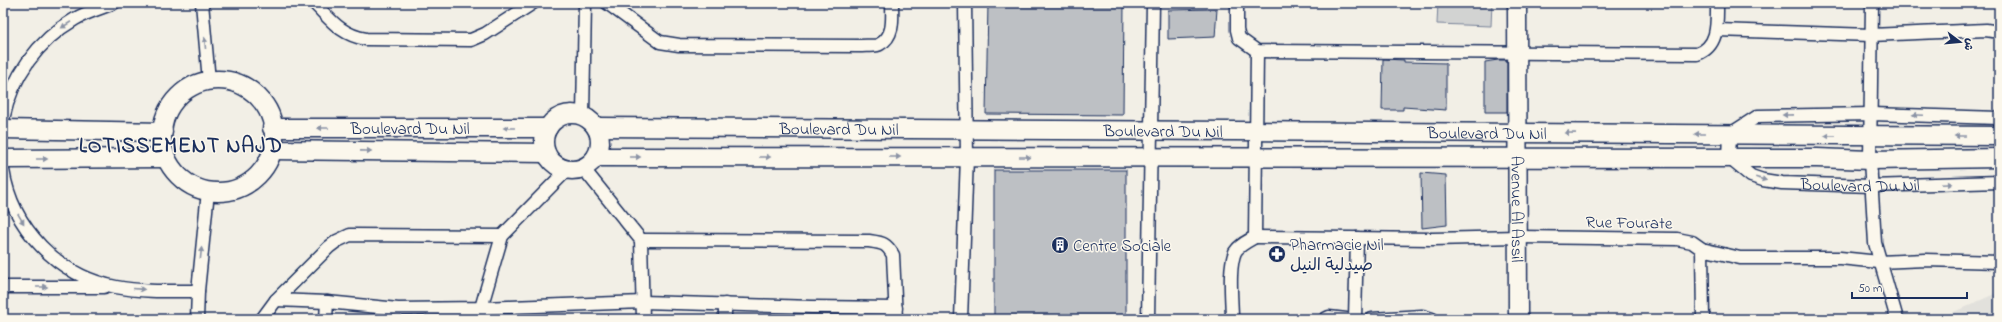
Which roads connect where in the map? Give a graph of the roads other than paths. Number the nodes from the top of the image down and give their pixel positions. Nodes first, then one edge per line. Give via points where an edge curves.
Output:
1 (114, 3) edge
2 (202, 3) edge
3 (314, 3) edge
4 (533, 3) edge
5 (585, 3) edge
6 (607, 3) edge
7 (892, 3) edge
8 (965, 3) edge
9 (1153, 3) edge
10 (1237, 3) edge
11 (1517, 3) edge
12 (1716, 3) edge
13 (1872, 3) edge
14 (1717, 30) junction
15 (1999, 32) edge
16 (1871, 35) junction
17 (1257, 51) junction
18 (1517, 53) junction
19 (209, 81) junction
20 (1872, 114) junction
21 (583, 116) junction
22 (1999, 118) edge
23 (3, 119) edge
24 (596, 127) junction
25 (272, 128) junction
26 (548, 128) junction
27 (3, 130) edge
28 (966, 130) junction
29 (1152, 131) junction
30 (1257, 131) junction
31 (162, 132) junction
32 (1517, 132) junction
33 (1730, 134) junction
34 (1871, 136) junction
35 (1999, 136) edge
36 (271, 150) junction
37 (546, 152) junction
38 (967, 157) junction
39 (1152, 157) junction
40 (166, 158) junction
41 (1517, 158) junction
42 (1729, 158) junction
43 (1999, 158) edge
44 (3, 159) edge
45 (1257, 159) junction
46 (1870, 160) junction
47 (582, 165) junction
48 (3, 170) edge
49 (1999, 182) edge
50 (1871, 186) junction
51 (208, 191) junction
52 (502, 236) junction
53 (1255, 236) junction
54 (1517, 237) junction
55 (1357, 238) junction
56 (641, 240) junction
57 (1702, 249) junction
58 (1879, 262) junction
59 (1999, 262) edge
60 (3, 287) edge
61 (116, 287) junction
62 (198, 292) junction
63 (276, 300) junction
64 (327, 302) junction
65 (643, 302) junction
66 (725, 304) junction
67 (812, 313) edge
68 (896, 313) edge
69 (398, 314) edge
70 (481, 314) edge
71 (197, 319) edge
72 (262, 319) edge
73 (326, 319) edge
74 (643, 319) edge
75 (725, 319) edge
76 (961, 319) edge
77 (1148, 319) edge
78 (1232, 319) edge
79 (1325, 319) edge
80 (1346, 319) edge
81 (1356, 319) edge
82 (1372, 319) edge
83 (1432, 319) edge
84 (1518, 319) edge
85 (1703, 319) edge
86 (1896, 319) edge

1 -> 23 street via 75,19 39,47 17,80 8,99
19 -> 2 street
3 - 4 street via 340,30 352,37 451,41 471,40 485,34
5 - 21 street
6 - 7 street via 660,42 853,46 880,45 886,39 892,29
8 - 28 street
9 - 29 street
10 - 17 street via 1239,38
11 - 18 street, Avenue Al Assil
12 - 14 street
13 - 16 street
14 - 16 street
14 - 18 street via 1709,48 1696,54
15 - 16 street via 1986,30
16 - 20 street
17 - 18 street
17 - 30 street
18 - 32 street, Avenue Al Assil
19 - 25 street via 234,83 248,89 264,106
19 - 31 street via 194,86 180,95 166,116
22 -> 20 street
20 -> 33 street via 1758,116
20 - 34 street
21 - 24 street
21 - 26 street via 561,116
24 - 28 street, Boulevard Du Nil
24 - 47 street via 600,143
26 -> 25 street, Boulevard Du Nil
25 - 36 street
26 - 37 street via 544,142
27 - 31 street
28 - 29 street, Boulevard Du Nil
28 - 38 street
29 - 30 street, Boulevard Du Nil
29 - 39 street
30 - 32 street, Boulevard Du Nil
30 - 45 street
31 - 40 street
33 -> 32 street, Boulevard Du Nil
32 - 41 street, Avenue Al Assil
34 -> 33 street, Boulevard Du Nil
33 - 42 street
35 -> 34 street, Boulevard Du Nil
34 - 46 street
36 -> 37 street, Boulevard Du Nil
36 - 51 street via 265,165 250,182 226,192
37 - 47 street via 556,165
38 -> 39 street, Boulevard Du Nil
47 -> 38 street, Boulevard Du Nil
38 - 76 street
39 - 45 street, Boulevard Du Nil
39 - 77 street
44 -> 40 street
40 - 51 street via 181,178 195,187
41 - 42 street, Boulevard Du Nil
41 - 45 street, Boulevard Du Nil
41 - 54 street, Avenue Al Assil
42 - 46 street, Boulevard Du Nil
42 -> 50 street, Boulevard Du Nil via 1751,176 1763,180
43 - 46 street, Boulevard Du Nil
45 - 53 street
46 - 50 street
47 - 52 street
47 - 56 street
48 -> 61 street via 14,207 38,243 74,272
50 -> 49 street, Boulevard Du Nil
50 - 58 street
62 -> 51 street
52 - 63 street via 350,235 337,240 329,247
52 - 70 street
53 - 55 street, Rue Fourate
53 - 78 street via 1235,252 1232,272
54 - 55 street, Rue Fourate
54 - 57 street, Rue Fourate via 1677,239 1692,242
54 - 84 street, Avenue Al Assil
55 - 81 street
56 - 65 street
56 - 68 street via 883,243 893,255
57 - 58 street, Rue Fourate via 1740,258 1840,258
57 - 85 street
58 - 59 street, Rue Fourate
58 - 86 street
60 -> 61 street
61 -> 62 street
62 - 71 street
63 - 64 street
63 - 72 street
64 - 69 street
64 - 73 street
65 - 66 street
65 - 70 street
65 - 74 street
66 - 67 street
66 - 75 street
67 - 68 street
69 - 70 street
79 - 80 street
82 - 83 street via 1422,316

